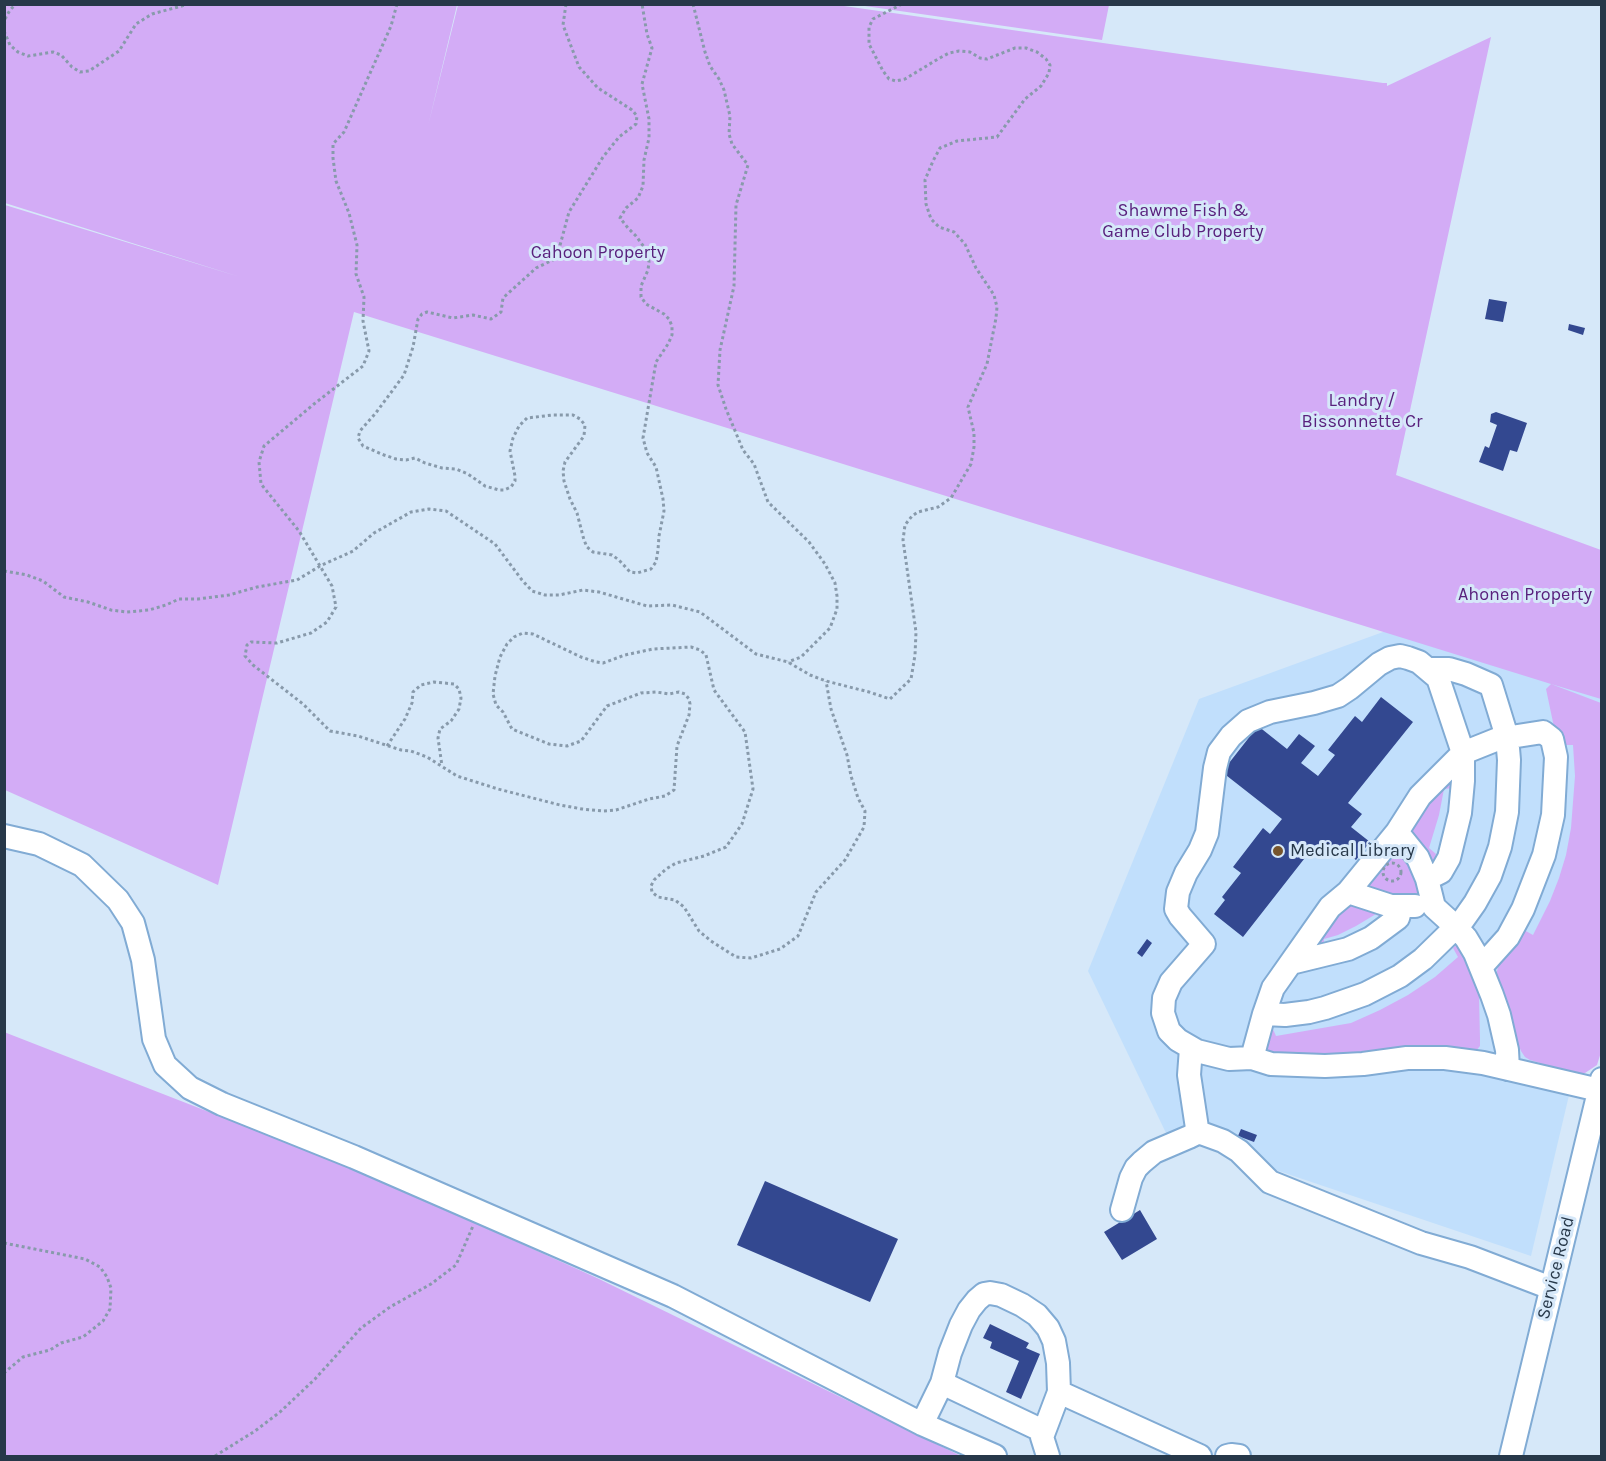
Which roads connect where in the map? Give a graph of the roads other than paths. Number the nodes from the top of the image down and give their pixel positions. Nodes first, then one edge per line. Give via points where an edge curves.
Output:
1 (1428, 669) junction
2 (1507, 737) junction
3 (1463, 753) junction
4 (1396, 832) junction
5 (4, 836) edge
6 (1427, 879) junction
7 (1348, 892) junction
8 (1401, 907) junction
9 (1434, 907) junction
10 (1456, 927) junction
11 (1291, 963) junction
12 (1481, 967) junction
13 (1264, 1014) junction
14 (1191, 1048) junction
15 (1252, 1058) junction
16 (1508, 1069) junction
17 (1600, 1084) edge
18 (1199, 1132) junction
19 (1122, 1210) dead end
20 (1551, 1288) junction
21 (942, 1383) junction
22 (1059, 1392) junction
23 (922, 1424) junction
24 (1043, 1431) junction
25 (995, 1456) edge
26 (1048, 1456) edge
27 (1200, 1456) edge
28 (1227, 1456) edge
29 (1239, 1456) edge
30 (1511, 1456) edge

1 - 2 street via 1449,669 1491,685
1 - 3 street via 1438,678
1 - 14 street via 1408,658 1390,658 1338,696 1248,721 1219,752 1207,833 1176,903 1180,916 1204,944 1171,982 1164,998 1168,1031
2 - 3 street
2 - 10 street via 1507,813 1500,847 1490,876
2 - 12 street via 1544,732 1552,739 1556,757 1553,815 1544,855 1523,909 1508,936
3 - 4 street via 1420,796
3 - 6 street via 1457,831 1444,868
4 - 6 street via 1418,858
4 - 7 street
5 - 23 street via 39,844 82,865 118,900 133,923 141,951 154,1038 165,1065 190,1088 673,1296
6 - 9 street
7 - 8 street
7 - 11 street via 1330,907
8 - 9 street
8 - 11 street via 1398,918 1371,938 1348,949
9 - 10 street
10 - 12 street via 1471,945
10 - 13 street via 1415,966 1372,991 1309,1012
11 - 13 street via 1273,988
12 - 16 street via 1505,1039
13 - 15 street
14 - 15 street via 1229,1059
14 - 18 street via 1189,1075
15 - 16 street via 1271,1064 1306,1066 1445,1058
16 - 17 street
17 - 20 street, Service Road
18 - 19 street via 1154,1152 1136,1168
18 - 20 street via 1239,1151 1270,1182 1421,1243
20 - 30 street, Service Road
21 - 22 street via 961,1325 977,1299 990,1293 1022,1305 1048,1328 1058,1363
21 - 23 street
21 - 24 street
22 - 24 street
22 - 27 street
23 - 25 street
24 - 26 street via 1041,1437
28 - 29 street

